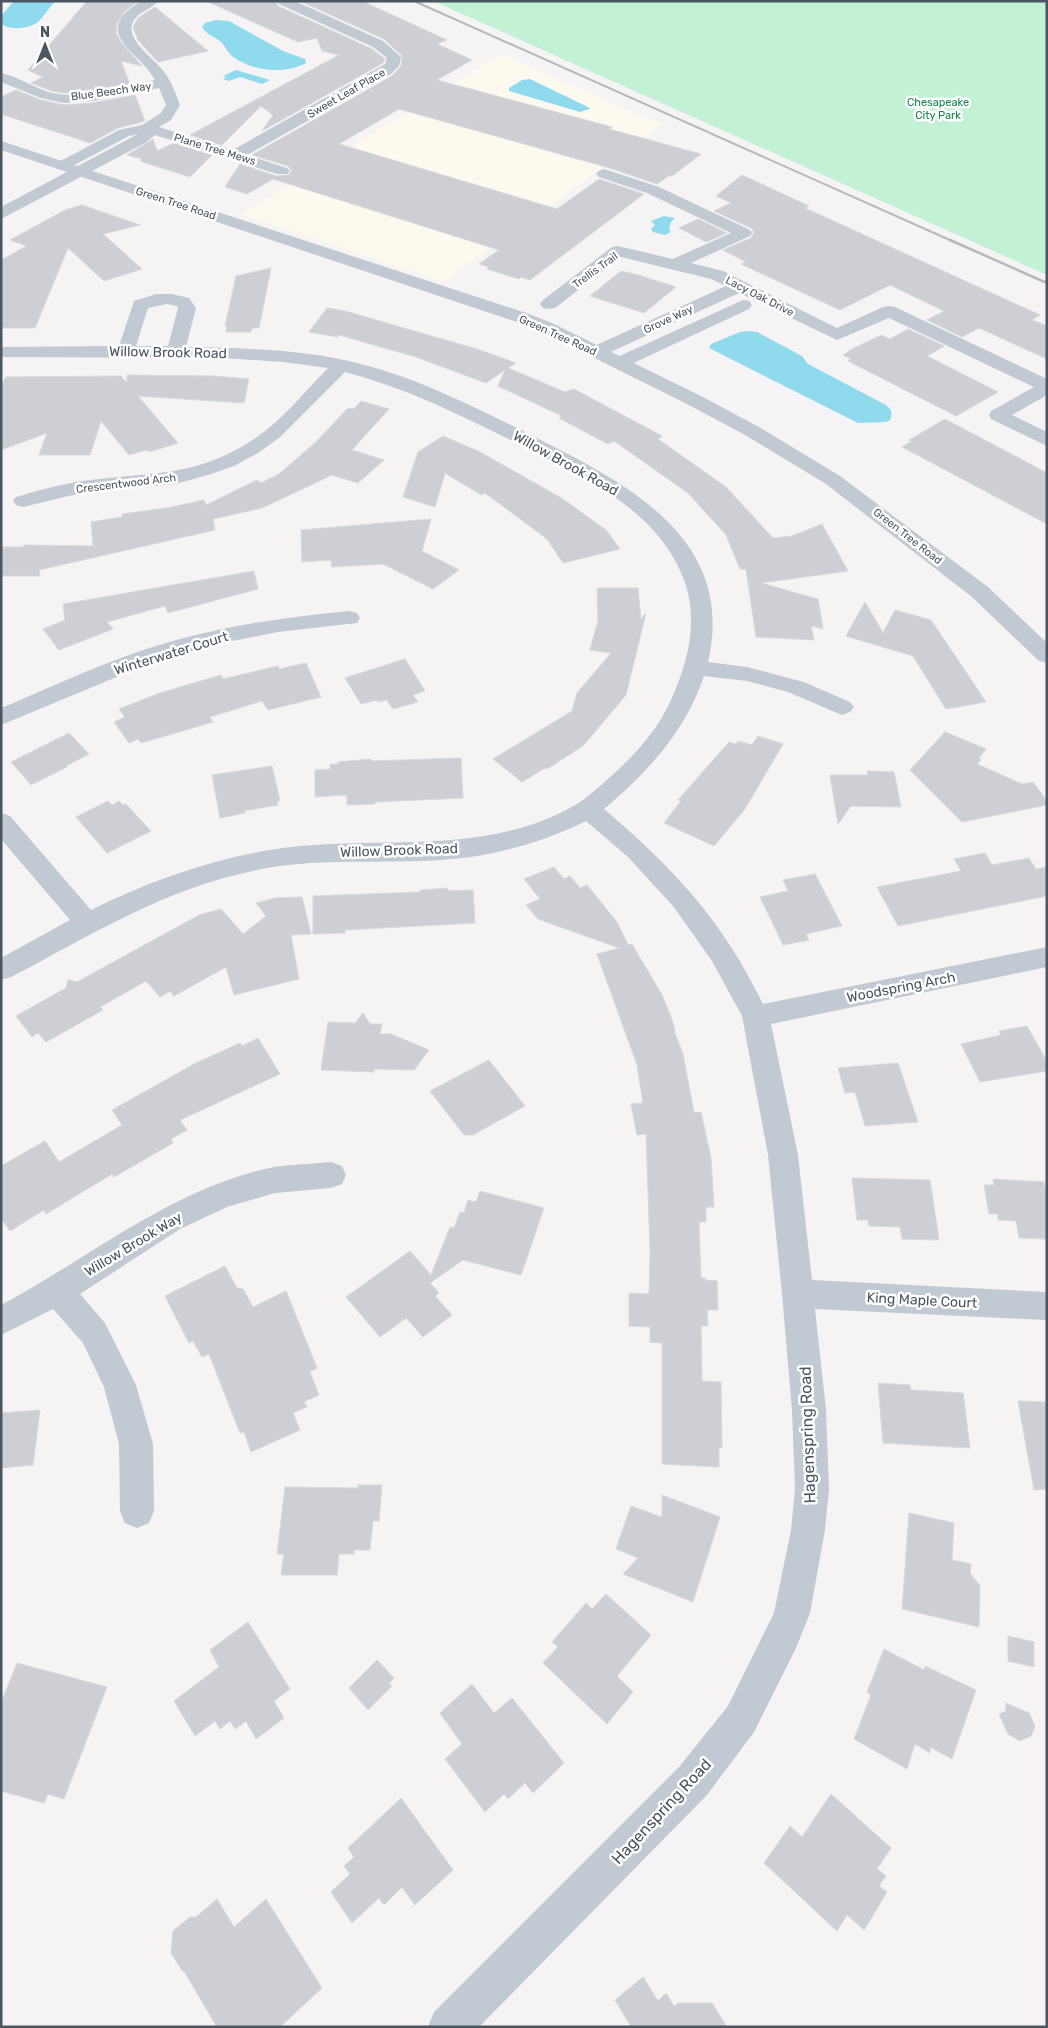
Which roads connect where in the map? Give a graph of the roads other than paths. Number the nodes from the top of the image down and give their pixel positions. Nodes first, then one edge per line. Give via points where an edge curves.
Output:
1 (152, 1) edge
2 (284, 1) edge
3 (1, 77) edge
4 (164, 83) junction
5 (147, 128) junction
6 (1, 146) edge
7 (236, 155) junction
8 (62, 166) junction
9 (282, 170) dead end
10 (82, 172) junction
11 (604, 174) dead end
12 (1, 214) edge
13 (675, 264) junction
14 (740, 286) junction
15 (761, 297) junction
16 (549, 304) dead end
17 (126, 351) junction
18 (1, 352) edge
19 (176, 352) junction
20 (596, 352) junction
21 (619, 363) junction
22 (342, 365) junction
23 (1047, 386) edge
24 (1047, 440) edge
25 (22, 501) dead end
26 (349, 618) dead end
27 (1047, 656) edge
28 (696, 668) junction
29 (842, 707) dead end
30 (1, 717) edge
31 (588, 809) junction
32 (1, 822) edge
33 (86, 923) junction
34 (1047, 957) edge
35 (1, 970) edge
36 (756, 1016) junction
37 (331, 1175) dead end
38 (56, 1291) junction
39 (798, 1294) junction
40 (1047, 1306) edge
41 (1, 1321) edge
42 (138, 1511) dead end
43 (449, 2027) edge

1 - 4 street via 132,13 123,30 125,38 157,71
2 - 7 street, Sweet Leaf Place via 388,50 394,57 392,66
3 - 4 street, Blue Beech Way via 44,95 65,98
4 - 5 street via 173,105 172,111
5 - 7 street, Plane Tree Mews
5 - 8 street via 124,133
5 - 10 street via 148,134 140,140
6 - 8 street, Green Tree Road
7 - 9 street, Plane Tree Mews
8 - 10 street, Green Tree Road
10 - 12 street
10 - 20 street, Green Tree Road via 523,318
11 - 13 street via 653,190 744,233
13 - 14 street, Lacy Oak Drive via 717,274
13 - 16 street, Trellis Trail via 618,251
14 - 15 street, Lacy Oak Drive
14 - 20 street, Grove Way
15 - 21 street, Grove Way
15 - 23 street, Lacy Oak Drive via 837,335 889,311
17 - 18 street, Willow Brook Road
17 - 19 street, Willow Brook Road
17 - 19 street via 140,305 161,298 183,302 187,308
19 - 22 street, Willow Brook Road via 249,353
20 - 21 street, Green Tree Road
21 - 27 street, Green Tree Road via 752,431 833,480 980,592
22 - 25 street, Crescentwood Arch via 270,436 236,458 164,480 91,486
22 - 28 street, Willow Brook Road via 398,382 488,421 616,489 648,513 672,539 690,569 701,600 703,634
23 - 24 street, Lacy Oak Drive via 998,415
26 - 30 street, Winterwater Court via 278,625 209,639 140,659
28 - 29 street via 747,674 796,687
28 - 31 street, Willow Brook Road via 682,705 660,742 628,776
31 - 33 street, Willow Brook Road via 544,828 498,842 447,851 332,852 260,861 146,895
31 - 36 street, Hagenspring Road via 637,851 682,900 722,954
32 - 33 street
33 - 35 street, Willow Brook Road
34 - 36 street, Woodspring Arch
36 - 39 street, Hagenspring Road via 783,1155
37 - 38 street, Willow Brook Way via 275,1180 220,1196 169,1220
38 - 41 street, Willow Brook Way
38 - 42 street via 94,1333 120,1385 136,1444
39 - 40 street, King Maple Court
39 - 43 street, Hagenspring Road via 809,1410 812,1488 808,1530 792,1613 783,1635 741,1719 693,1781

